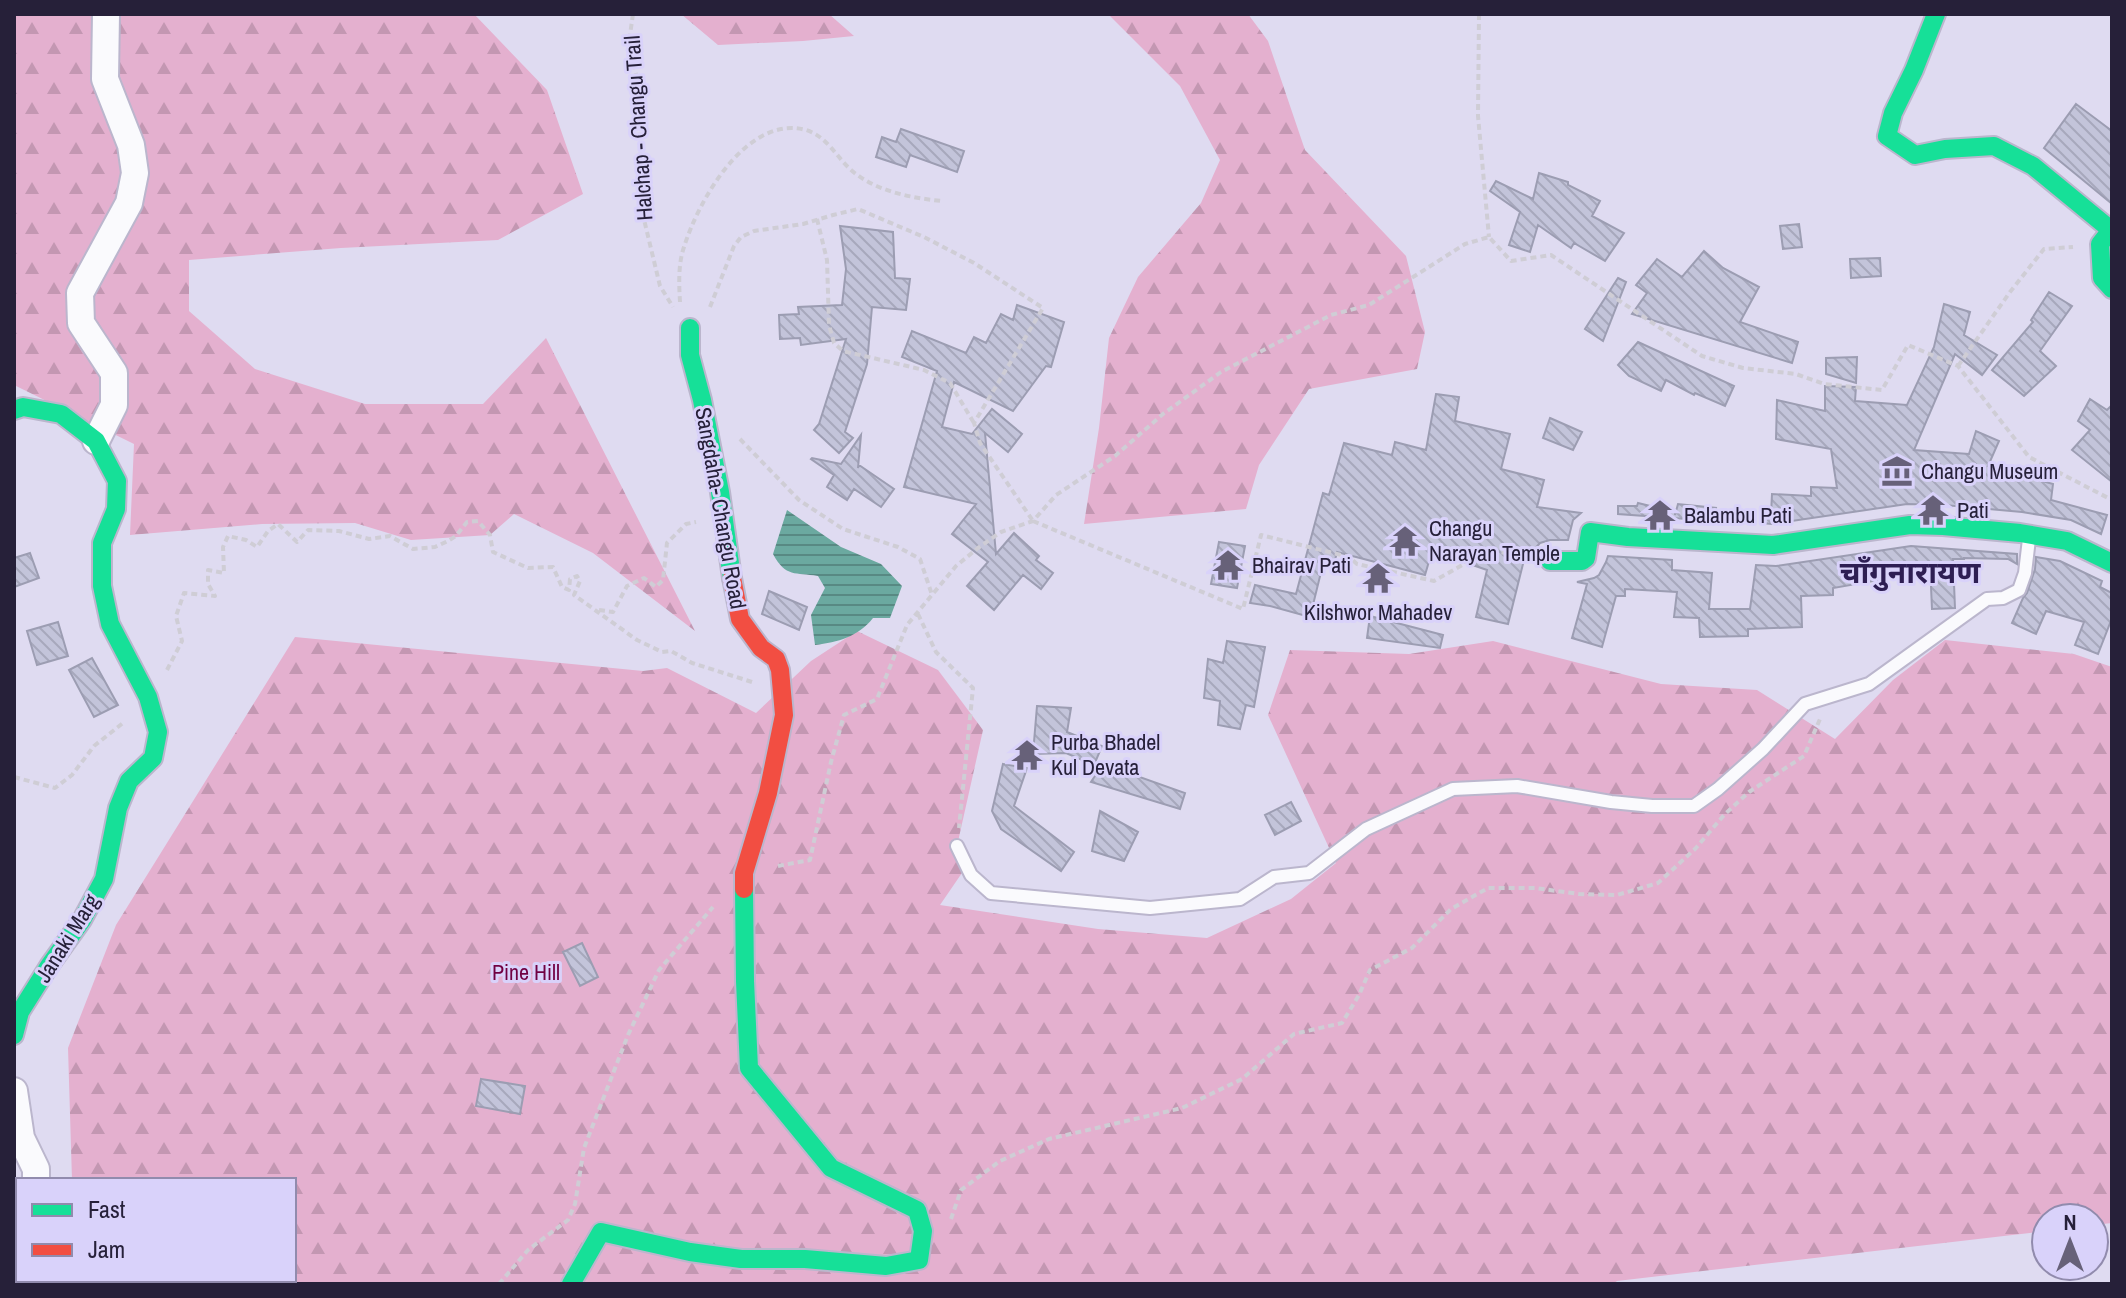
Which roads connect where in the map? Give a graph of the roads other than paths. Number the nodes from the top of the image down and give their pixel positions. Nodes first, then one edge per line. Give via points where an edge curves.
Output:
1 (106, 14) edge
2 (1936, 14) edge
3 (2112, 289) edge
4 (685, 322) road end
5 (14, 410) edge
6 (96, 441) junction
7 (2030, 534) junction
8 (1550, 561) dead end
9 (2112, 563) edge
10 (957, 846) road end
11 (14, 1035) edge
12 (14, 1091) edge
13 (36, 1178) edge
14 (571, 1284) edge

1 - 6 street via 105,79 131,145 135,173 129,203 80,293 81,323 114,373 114,405
2 - 3 street via 1887,136 1915,155 1994,146 2033,166 2111,230 2100,244 2102,278
4 - 14 street, Sangdaha- Changu Road via 740,619 776,659 784,715 744,873 749,1068 831,1168 917,1210 923,1231 919,1260 886,1266 741,1259 601,1232
5 - 6 street via 61,414
6 - 11 street, Janaki Marg via 117,481 116,509 102,543 102,586 110,624 148,697 158,732 153,758 129,781 118,808 104,879 20,1012
7 - 8 street via 1910,525 1773,545 1590,532 1582,561
7 - 9 street via 2067,541
7 - 10 lane via 2019,590 1987,599 1869,684 1805,704 1763,749 1694,806 1611,802 1517,786 1453,789 1366,829 1309,873 1274,877 1240,899 1150,908 991,893 971,875
12 - 13 street via 21,1138

